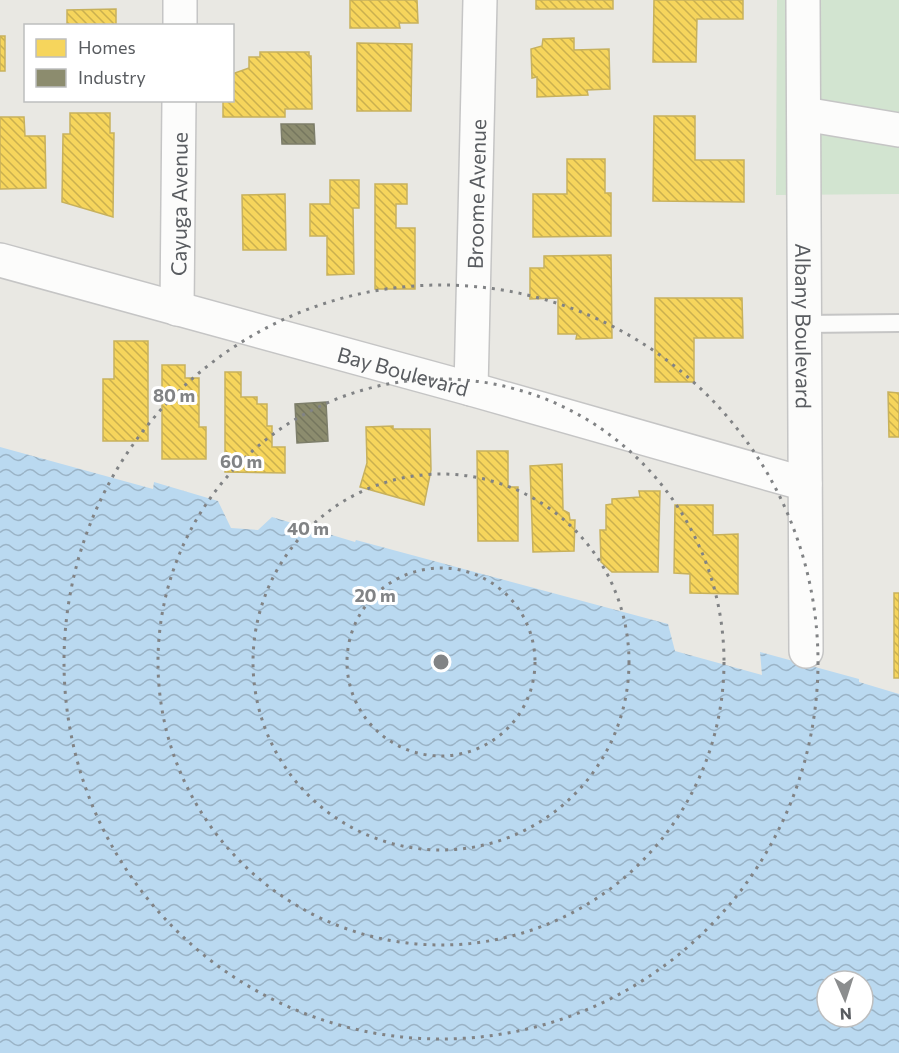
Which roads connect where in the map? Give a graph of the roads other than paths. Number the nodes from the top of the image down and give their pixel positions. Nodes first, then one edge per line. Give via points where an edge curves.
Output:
1 (180, 0) edge
2 (480, 0) edge
3 (803, 0) edge
4 (180, 24) edge
5 (179, 102) edge
6 (804, 114) junction
7 (899, 130) edge
8 (0, 260) edge
9 (177, 309) junction
10 (899, 323) edge
11 (805, 324) junction
12 (471, 389) junction
13 (805, 484) junction
14 (806, 651) dead end

1 - 4 street
2 - 12 street, Broome Avenue
3 - 6 street, Albany Boulevard
5 - 9 street, Cayuga Avenue
6 - 7 street
6 - 11 street, Albany Boulevard
8 - 9 street, Bay Boulevard
9 - 12 street, Bay Boulevard
10 - 11 lane
11 - 13 street, Albany Boulevard
12 - 13 street, Bay Boulevard
13 - 14 street, Albany Boulevard

